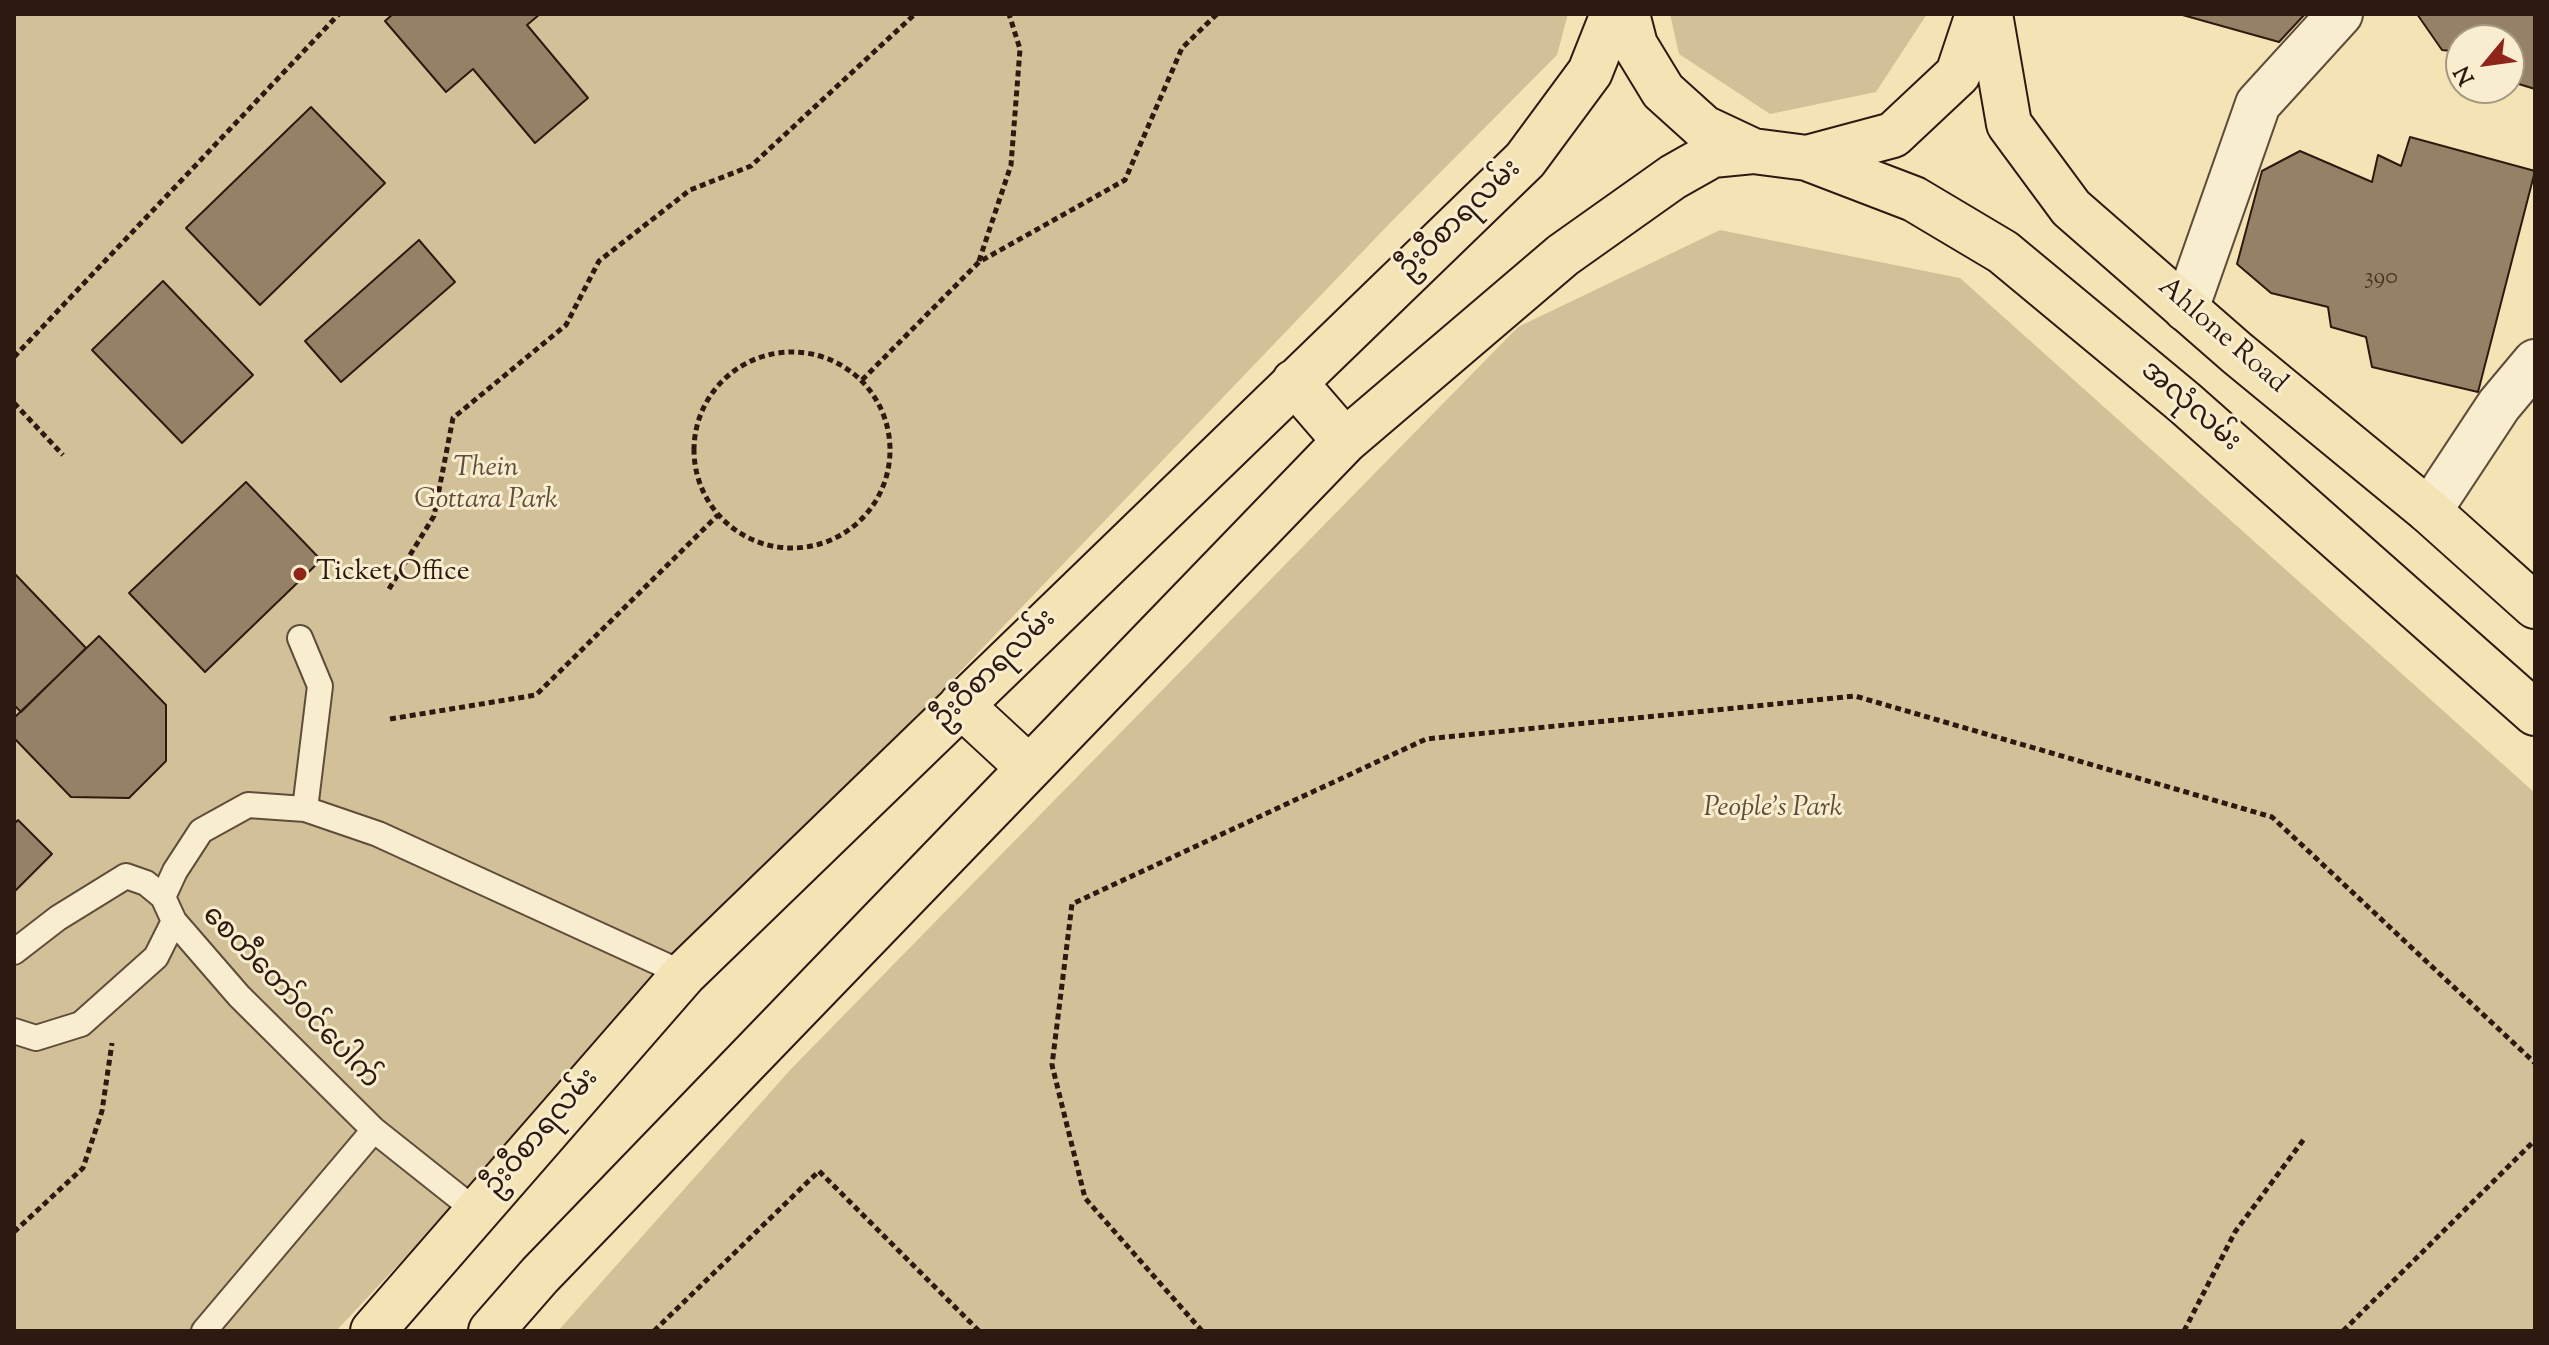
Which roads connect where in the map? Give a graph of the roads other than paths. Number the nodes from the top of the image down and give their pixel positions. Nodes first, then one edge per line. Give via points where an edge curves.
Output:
1 (1613, 14) edge
2 (1627, 14) edge
3 (1978, 14) edge
4 (1990, 14) edge
5 (2340, 14) edge
6 (1753, 151) junction
7 (1807, 158) junction
8 (2186, 309) junction
9 (2535, 362) edge
10 (1294, 382) junction
11 (1345, 441) junction
12 (2429, 511) junction
13 (2535, 606) edge
14 (300, 638) dead end
15 (961, 705) junction
16 (2535, 713) edge
17 (1029, 768) junction
18 (305, 809) junction
19 (163, 897) junction
20 (174, 921) junction
21 (14, 952) edge
22 (684, 974) junction
23 (14, 1031) edge
24 (374, 1130) junction
25 (476, 1211) junction
26 (204, 1331) edge
27 (373, 1331) edge
28 (491, 1331) edge

1 - 10 main road, ဦးဝီစာရလမ်း via 1590,72 1525,160
2 - 6 main road via 1635,45 1663,91 1704,128
3 - 7 main road via 1958,74 1893,135
4 - 8 main road, Ahlone Road via 2009,124 2071,208
5 - 8 street via 2258,104
6 - 7 main road
6 - 11 main road via 1712,155 1587,238
7 - 16 main road, အလုံလမ်း via 1914,199 2003,252 2185,403
8 - 12 main road, Ahlone Road
9 - 12 street via 2499,405
10 - 11 main road
10 - 15 main road, ဦးဝီစာရလမ်း
11 - 17 main road
12 - 13 main road, Ahlone Road
14 - 18 lane via 320,686
15 - 17 main road
15 - 22 main road, ဦးဝီစာရလမ်း
17 - 28 main road
18 - 19 lane, စေတီတော်ဝင်ပေါက် via 248,805 201,831
18 - 22 lane, စေတီတော်ဝင်ပေါက် via 378,834
19 - 20 lane, စေတီတော်ဝင်ပေါက်
19 - 21 lane via 126,876
20 - 23 lane via 156,957 81,1024 36,1038
20 - 24 lane, စေတီတော်ဝင်ပေါက် via 239,996
22 - 25 main road, ဦးဝီစာရလမ်း
24 - 25 lane, စေတီတော်ဝင်ပေါက်
24 - 26 lane
25 - 27 main road, ဦးဝီစာရလမ်း

